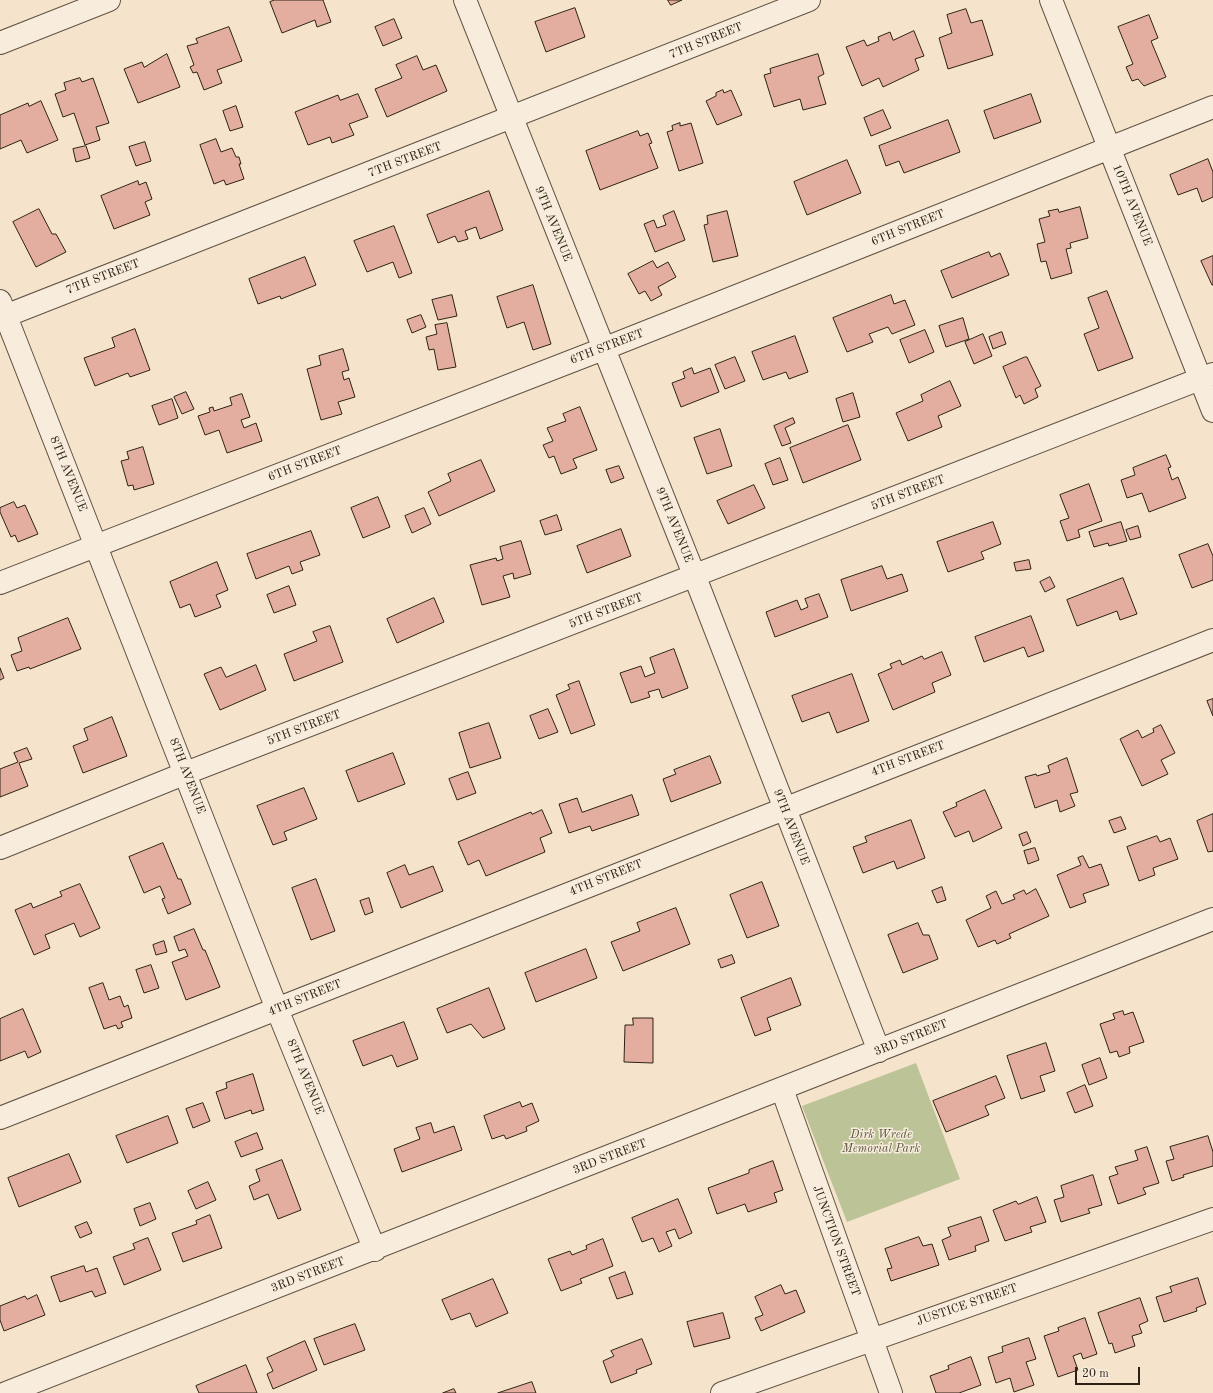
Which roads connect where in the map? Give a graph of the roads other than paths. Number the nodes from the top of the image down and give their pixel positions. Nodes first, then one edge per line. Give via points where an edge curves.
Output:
1 (109, 0) edge
2 (465, 0) edge
3 (809, 0) edge
4 (1051, 0) edge
5 (0, 42) edge
6 (1213, 107) edge
7 (511, 118) junction
8 (1109, 148) junction
9 (2, 311) edge
10 (603, 348) junction
11 (1207, 377) edge
12 (1213, 411) edge
13 (96, 545) junction
14 (695, 577) junction
15 (0, 583) edge
16 (1213, 640) edge
17 (186, 773) junction
18 (784, 808) junction
19 (0, 848) edge
20 (1213, 919) edge
21 (277, 1009) junction
22 (880, 1051) junction
23 (782, 1089) junction
24 (0, 1118) edge
25 (1213, 1218) edge
26 (375, 1250) junction
27 (872, 1339) junction
28 (6, 1393) edge
29 (722, 1393) edge
30 (891, 1393) edge

1 - 5 street
2 - 7 street, 9TH AVENUE
3 - 7 street, 7TH STREET
4 - 8 street, 10TH AVENUE
6 - 8 street, 6TH STREET
7 - 9 street, 7TH STREET
7 - 10 street, 9TH AVENUE
8 - 10 street, 6TH STREET
8 - 11 street, 10TH AVENUE
9 - 13 street, 8TH AVENUE
10 - 13 street, 6TH STREET
10 - 14 street, 9TH AVENUE
11 - 12 street, 10TH AVENUE
11 - 14 street, 5TH STREET
13 - 15 street, 6TH STREET
13 - 17 street, 8TH AVENUE
14 - 17 street, 5TH STREET
14 - 18 street, 9TH AVENUE
16 - 18 street, 4TH STREET
17 - 19 street, 5TH STREET
17 - 21 street, 8TH AVENUE
18 - 21 street, 4TH STREET
18 - 22 street, 9TH AVENUE
20 - 22 street, 3RD STREET
21 - 24 street, 4TH STREET
21 - 26 street, 8TH AVENUE
22 - 23 street, 3RD STREET
23 - 26 street, 3RD STREET
23 - 27 street, JUNCTION STREET
25 - 27 street, JUSTICE STREET
26 - 28 street, 3RD STREET
27 - 29 street, JUSTICE STREET
27 - 30 street, JUNCTION STREET

